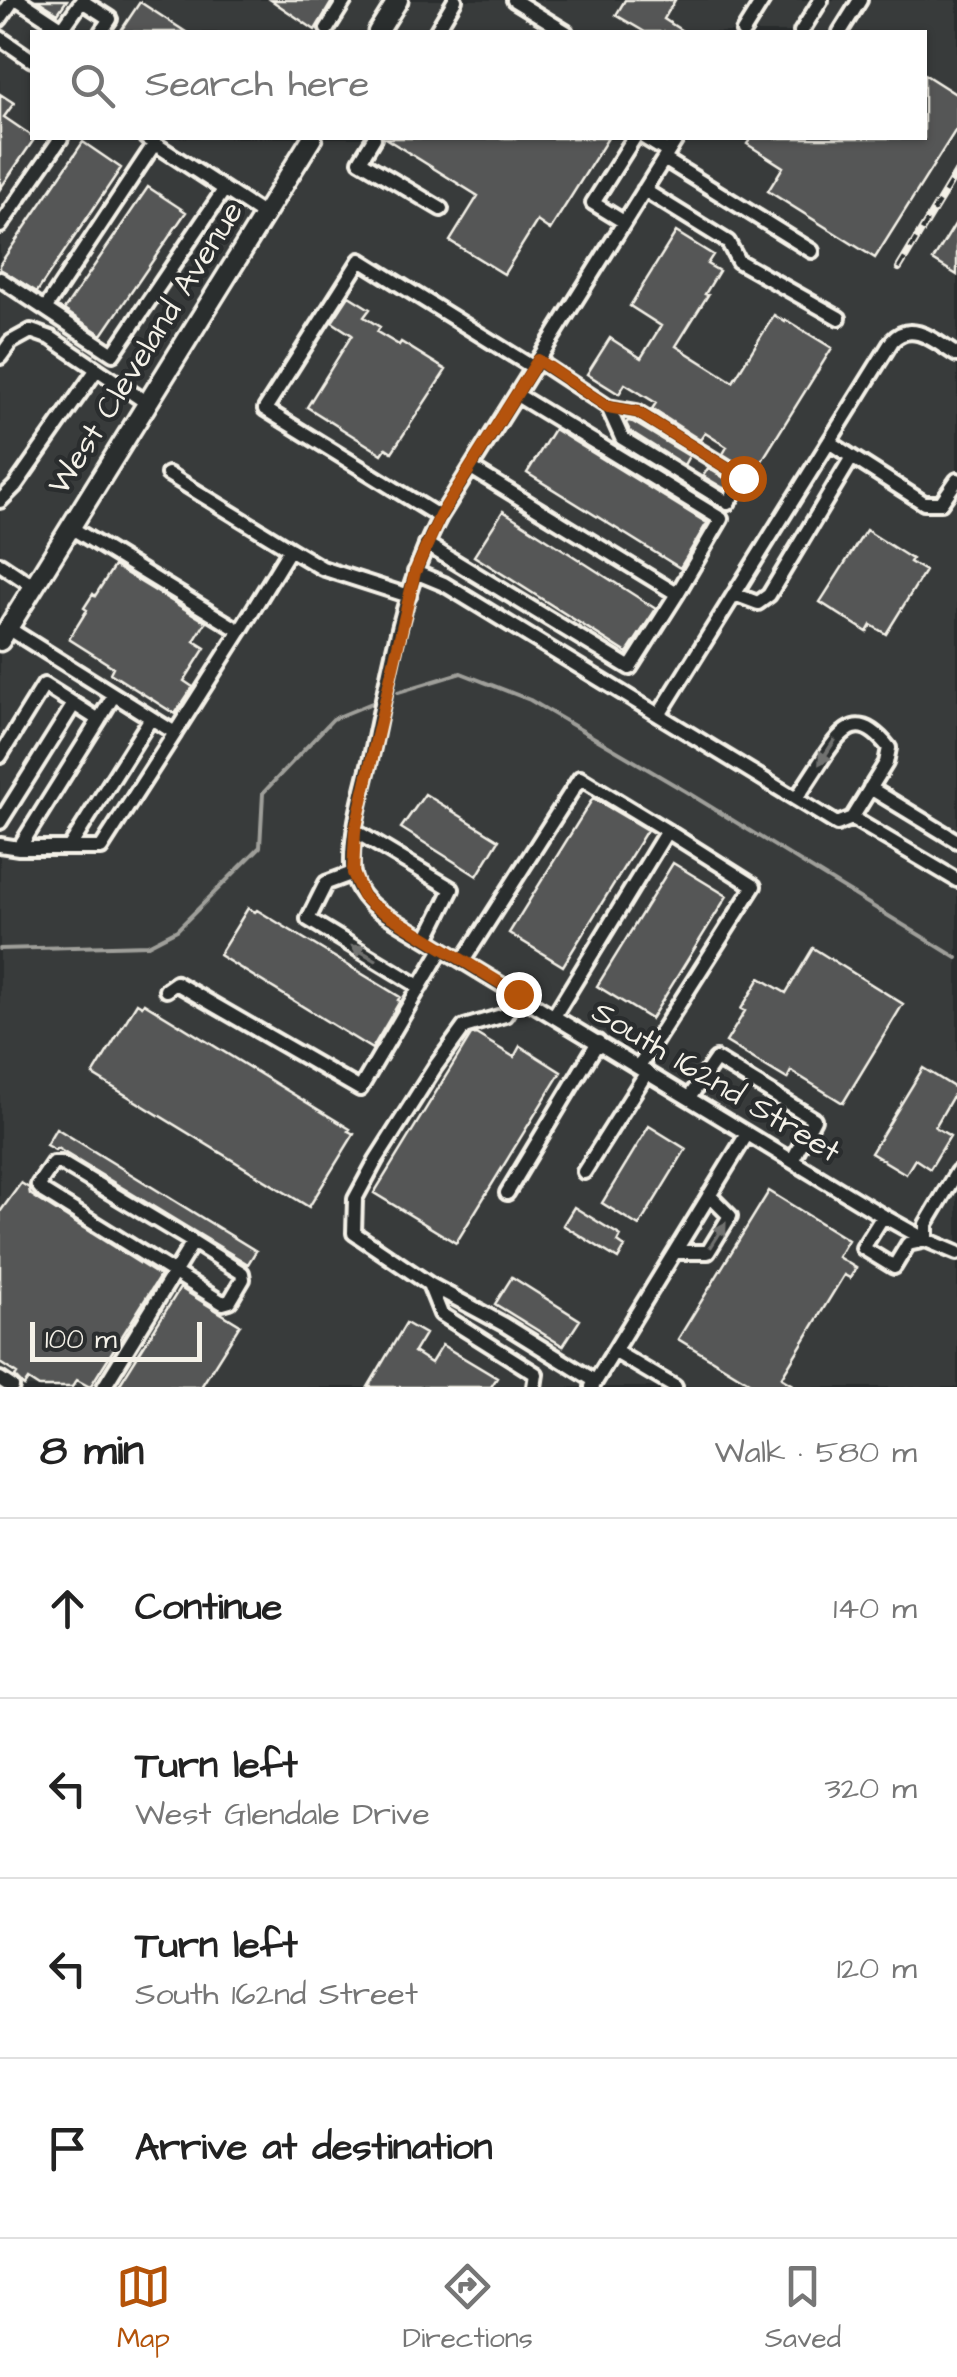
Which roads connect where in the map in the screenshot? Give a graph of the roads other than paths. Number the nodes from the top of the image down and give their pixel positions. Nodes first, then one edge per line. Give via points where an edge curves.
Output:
1 (16, 0) edge
2 (346, 0) edge
3 (398, 0) edge
4 (455, 0) edge
5 (514, 0) edge
6 (763, 0) edge
7 (821, 0) edge
8 (860, 0) edge
9 (534, 5) edge
10 (0, 19) edge
11 (327, 29) dead end
12 (61, 30) edge
13 (63, 30) edge
14 (101, 30) edge
15 (379, 30) edge
16 (437, 30) edge
17 (558, 30) edge
18 (744, 30) edge
19 (807, 30) edge
20 (841, 30) edge
21 (0, 38) edge
22 (30, 59) edge
23 (61, 140) edge
24 (151, 140) edge
25 (311, 140) edge
26 (373, 140) edge
27 (633, 140) edge
28 (647, 140) edge
29 (676, 140) edge
30 (666, 155) junction
31 (224, 190) junction
32 (644, 190) junction
33 (440, 208) dead end
34 (264, 215) junction
35 (624, 222) junction
36 (0, 226) edge
37 (812, 251) dead end
38 (0, 279) edge
39 (44, 309) junction
40 (839, 318) dead end
41 (957, 356) edge
42 (0, 358) edge
43 (536, 364) junction
44 (97, 369) junction
45 (517, 395) junction
46 (148, 403) junction
47 (608, 407) junction
48 (829, 442) junction
49 (852, 457) junction
50 (471, 468) junction
51 (168, 474) dead end
52 (957, 480) edge
53 (0, 501) edge
54 (440, 516) junction
55 (70, 528) junction
56 (426, 544) junction
57 (290, 549) junction
58 (0, 564) edge
59 (415, 572) junction
60 (34, 586) junction
61 (676, 594) junction
62 (734, 594) junction
63 (408, 596) junction
64 (240, 631) junction
65 (4, 634) edge
66 (114, 695) junction
67 (74, 704) junction
68 (659, 715) junction
69 (151, 718) junction
70 (99, 720) junction
71 (175, 733) junction
72 (0, 756) edge
73 (870, 788) junction
74 (796, 800) junction
75 (852, 818) junction
76 (0, 822) edge
77 (355, 831) junction
78 (667, 831) junction
79 (957, 841) edge
80 (0, 844) edge
81 (19, 848) junction
82 (69, 848) junction
83 (354, 878) junction
84 (957, 880) edge
85 (427, 939) junction
86 (442, 948) junction
87 (463, 961) junction
88 (420, 988) junction
89 (166, 990) dead end
90 (518, 994) junction
91 (554, 1016) junction
92 (598, 1042) junction
93 (643, 1069) junction
94 (689, 1098) junction
95 (747, 1134) junction
96 (792, 1161) junction
97 (584, 1172) dead end
98 (957, 1172) edge
99 (507, 1193) dead end
100 (709, 1196) junction
101 (883, 1216) junction
102 (926, 1240) junction
103 (193, 1242) junction
104 (675, 1252) junction
105 (957, 1253) edge
106 (174, 1272) junction
107 (429, 1284) junction
108 (614, 1351) junction
109 (0, 1379) edge
110 (593, 1384) edge
111 (12, 1387) edge
112 (104, 1387) edge
113 (534, 1387) edge
114 (675, 1387) edge

1 - 10 street
1 - 12 street
2 - 11 street
3 - 15 main road
4 - 16 street
5 - 9 street
6 - 18 street
7 - 19 street
8 - 20 street
9 - 17 street
13 - 14 street via 82,1 110,18
21 - 22 street
23 - 36 street
24 - 31 street
24 - 39 street
25 - 34 main road, West Cleveland Avenue
26 - 33 street via 360,161
27 - 35 street via 593,203
28 - 30 street
29 - 30 street
30 - 32 street
30 - 37 street
31 - 34 street
31 - 39 street via 112,354
32 - 35 street
32 - 40 street via 728,242 738,261
34 - 46 main road, West Cleveland Avenue
35 - 43 street
38 - 39 street
41 - 48 street via 915,331 897,335
42 - 44 street via 31,331
43 - 45 street
43 - 47 street
43 - 54 street via 360,260 265,409
44 - 46 street
44 - 53 street
45 - 50 street
45 - 61 street via 721,520
46 - 55 main road, West Cleveland Avenue
47 - 47 street via 637,412 743,478 728,503 622,438
48 - 49 street
48 - 62 street
49 - 52 street via 924,503 941,503
49 - 62 street via 769,595 758,604
50 - 54 street
50 - 61 street
51 - 57 street
54 - 56 street
55 - 60 main road, West Cleveland Avenue
55 - 64 street
56 - 59 street
56 - 61 street via 630,668
57 - 63 street via 322,568
57 - 64 street
58 - 60 street
59 - 63 street
59 - 68 street
60 - 65 main road, West Cleveland Avenue
62 - 68 street
63 - 77 street
64 - 71 street
65 - 66 street
66 - 69 street
66 - 70 street
67 - 70 street
67 - 72 street via 44,686
67 - 76 street
68 - 74 street
69 - 71 street
69 - 82 street
70 - 81 street
71 - 82 street via 102,848
73 -> 74 street via 889,748 863,726 850,727
73 - 75 street
73 - 79 street
74 - 75 street via 836,824
75 - 84 street
77 - 83 street
77 - 85 street via 452,889
78 - 87 street via 580,778
78 - 91 street
78 - 93 street via 754,886
80 - 81 street
81 - 82 street
83 - 85 street, South 162nd Street via 372,905
88 -> 83 street via 308,919 326,884
85 - 86 street, South 162nd Street
86 - 87 street, South 162nd Street
86 - 88 street
87 - 90 street, South 162nd Street
88 - 89 street via 360,1089 176,983
90 - 91 street, South 162nd Street
90 - 107 street via 505,1016 464,1027 355,1200 354,1233
91 - 92 street, South 162nd Street
92 - 93 street, South 162nd Street
92 - 99 street
93 - 94 street, South 162nd Street
93 - 97 street
94 - 95 street, South 162nd Street
94 - 96 street via 716,1059 814,1119
95 - 96 street, South 162nd Street
95 - 100 street
96 - 101 street, South 162nd Street
98 - 102 street via 926,1224
100 - 104 street
104 -> 100 street via 708,1252 730,1216
101 - 102 street, South 162nd Street
101 - 102 street via 863,1248 894,1267 908,1244
102 - 105 street, South 162nd Street
103 - 106 street
103 - 106 street via 242,1273 230,1301
103 - 106 street via 62,1163 53,1163 38,1185
104 - 108 street
106 - 112 street
107 - 110 street
107 - 113 street via 440,1314 536,1374
108 - 110 street
108 - 114 street
109 - 111 street

